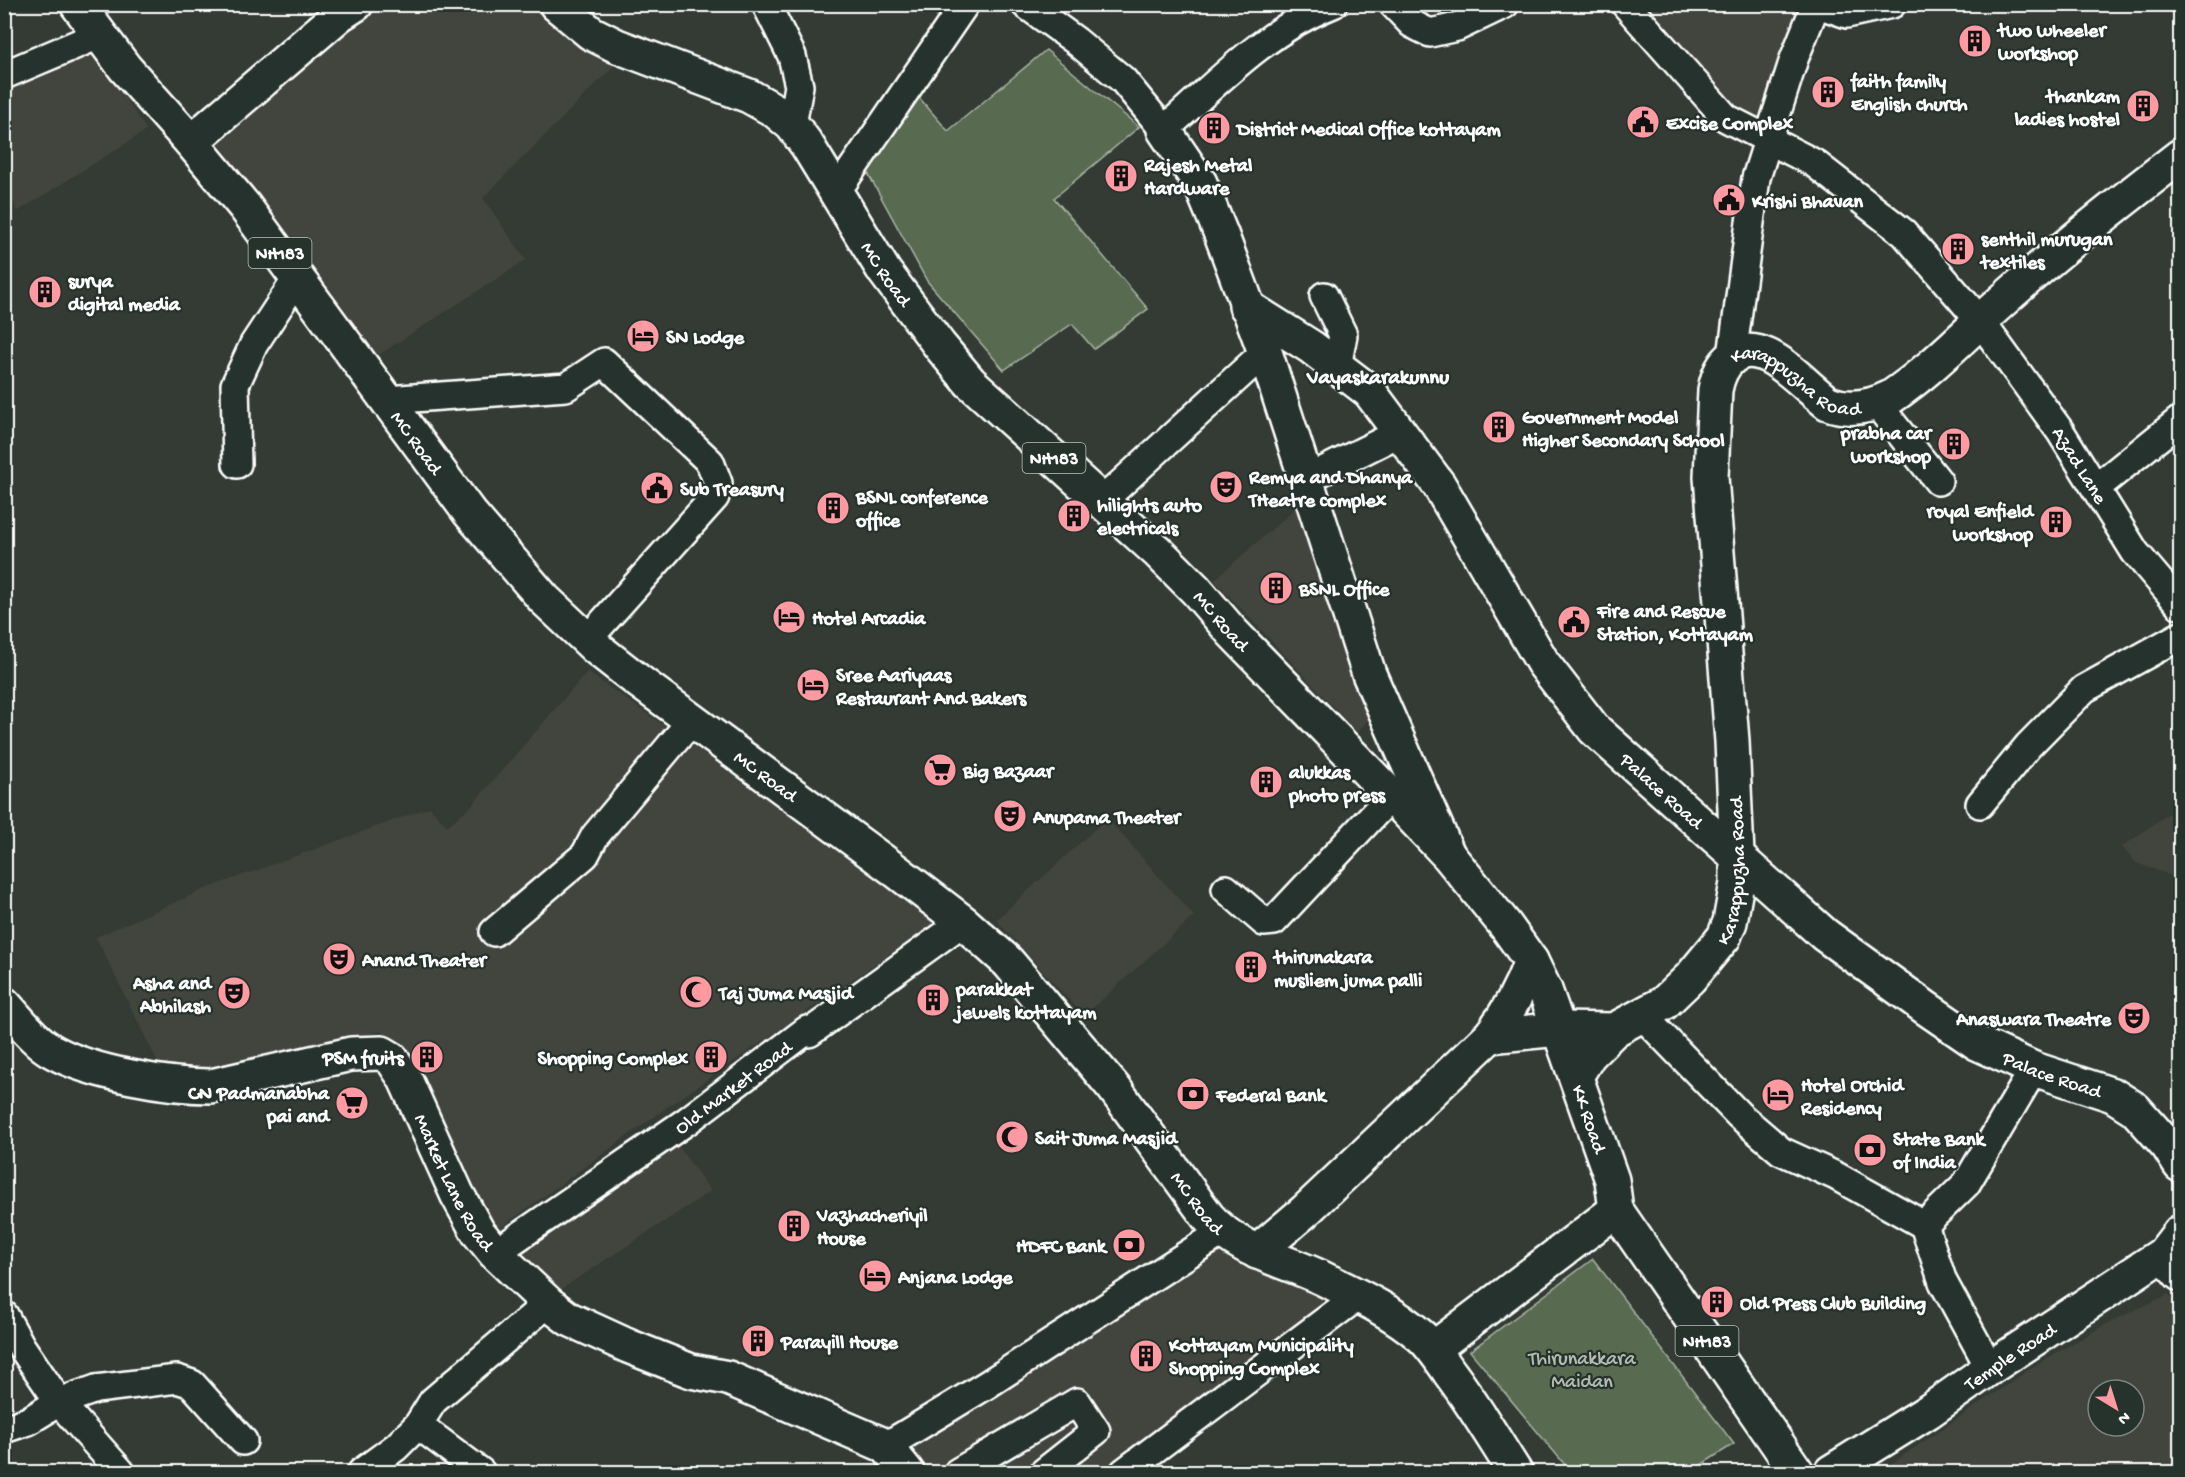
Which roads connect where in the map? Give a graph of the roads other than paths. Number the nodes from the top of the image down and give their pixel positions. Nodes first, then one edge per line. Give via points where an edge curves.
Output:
1 (77, 4) edge
2 (356, 4) edge
3 (556, 4) edge
4 (766, 4) edge
5 (965, 4) edge
6 (1025, 4) edge
7 (1333, 4) edge
8 (1393, 4) edge
9 (1505, 4) edge
10 (1625, 4) edge
11 (1817, 4) edge
12 (1892, 4) edge
13 (101, 34) junction
14 (4, 75) edge
15 (792, 125) junction
16 (1164, 130) junction
17 (1770, 140) junction
18 (191, 142) junction
19 (2181, 156) edge
20 (835, 194) junction
21 (298, 277) junction
22 (1324, 296) dead end
23 (1246, 306) junction
24 (1982, 322) junction
25 (1265, 352) junction
26 (1732, 356) junction
27 (1337, 367) junction
28 (386, 400) junction
29 (1877, 404) junction
30 (2181, 420) edge
31 (1399, 433) junction
32 (237, 464) dead end
33 (1307, 479) junction
34 (1938, 481) dead end
35 (2096, 488) junction
36 (1102, 501) junction
37 (2181, 605) edge
38 (2181, 636) edge
39 (587, 640) junction
40 (692, 720) junction
41 (1392, 795) junction
42 (1980, 804) dead end
43 (1737, 855) junction
44 (1449, 856) junction
45 (1226, 889) dead end
46 (963, 922) junction
47 (494, 932) dead end
48 (1531, 961) junction
49 (4, 1004) edge
50 (1628, 1023) junction
51 (1559, 1029) junction
52 (1490, 1036) junction
53 (2034, 1069) junction
54 (1576, 1076) junction
55 (2181, 1165) edge
56 (1616, 1210) junction
57 (1924, 1225) junction
58 (1222, 1232) junction
59 (1257, 1252) junction
60 (495, 1253) junction
61 (2175, 1254) edge
62 (1357, 1297) junction
63 (548, 1304) junction
64 (4, 1316) edge
65 (1433, 1349) junction
66 (1990, 1368) junction
67 (59, 1402) junction
68 (418, 1425) junction
69 (4, 1429) edge
70 (243, 1442) dead end
71 (886, 1446) junction
72 (121, 1473) edge
73 (362, 1473) edge
74 (481, 1473) edge
75 (907, 1473) edge
76 (958, 1473) edge
77 (1044, 1473) edge
78 (1124, 1473) edge
79 (1515, 1473) edge
80 (1797, 1473) edge
81 (1831, 1473) edge

1 - 13 main road, MC Road / NH183
2 - 18 main road
3 - 15 main road, MC Road / NH183 via 591,33 749,96
4 - 15 street via 792,56 799,86
5 - 20 street
6 - 16 street via 1123,80
7 - 16 street via 1260,45
8 - 9 street via 1412,24 1430,33 1457,27
10 - 17 street, Azad Lane via 1726,118
11 - 12 street via 1847,14
11 - 17 street via 1794,59
13 - 14 street
13 - 18 main road, MC Road / NH183 via 125,68
15 - 20 main road, MC Road / NH183
16 - 23 main road via 1200,183
17 - 24 street, Azad Lane via 1814,163 1904,233
17 - 26 street via 1756,178
18 - 21 main road, MC Road / NH183
19 - 24 main road, Karappuzha Road via 2064,248
20 - 36 main road, MC Road / NH183 via 884,271 970,382
21 - 28 main road, MC Road / NH183
21 - 32 street via 254,344 235,386
22 - 27 street via 1343,335
23 - 25 main road
23 - 27 main road, Palace Road
24 - 29 main road, Karappuzha Road via 1900,391
24 - 35 street, Azad Lane
25 - 33 main road
25 - 36 street
26 - 29 main road, Karappuzha Road via 1756,352 1769,356 1828,403 1839,407
26 - 43 main road, Karappuzha Road via 1717,378 1711,477
27 - 31 main road, Palace Road via 1369,391
28 - 39 main road, MC Road / NH183 via 469,512 544,599
28 - 39 street via 566,387 604,362 710,462 718,483 715,497
29 - 34 street
30 - 35 street
31 - 33 street
31 - 43 main road, Palace Road via 1439,485 1543,663 1594,729
33 - 44 main road via 1369,674
35 - 37 street, Azad Lane via 2135,552
36 - 41 main road, MC Road / NH183 via 1196,590 1232,632
38 - 42 street via 2084,689 2028,746
39 - 40 main road, MC Road / NH183
40 - 46 main road, MC Road / NH183
40 - 47 street via 595,836 585,855
41 - 44 main road, MC Road / NH183
41 - 45 street via 1274,921 1264,922
43 - 50 main road, Karappuzha Road via 1734,901 1724,937 1664,1003
43 - 53 main road, Palace Road via 1825,935 1926,1008 1977,1043
44 - 48 main road, MC Road / NH183
46 - 58 main road, MC Road / NH183 via 1031,988 1114,1088
46 - 60 street, Old Market Road via 809,1033 807,1030 687,1121
48 - 51 main road, MC Road / NH183
48 - 52 main road via 1514,1001
49 - 60 main road, Market Lane Road via 52,1052 89,1068 188,1087 211,1086 351,1054 382,1053 392,1059 404,1077 467,1213
50 - 51 main road
50 - 54 main road, Karappuzha Road via 1589,1056
50 - 57 street via 1781,1151 1836,1176
51 - 52 main road
51 - 54 main road, KK Road / NH183
52 - 59 main road
53 - 55 main road, Palace Road via 2113,1095 2135,1109
53 - 57 street via 1966,1184
54 - 56 main road, KK Road / NH183 via 1612,1180
56 - 65 main road
56 - 80 main road, NH183
57 - 66 street via 1943,1282
58 - 59 main road, MC Road / NH183
58 - 71 street
59 - 62 main road, MC Road / NH183
60 - 63 main road, Market Lane Road
61 - 66 main road, Temple Road
62 - 65 main road, MC Road / NH183 via 1392,1316
62 - 78 street
63 - 68 street via 434,1401
63 - 71 main road, Market Lane Road via 569,1319 628,1346 692,1371 728,1378
64 - 67 street
65 - 79 main road, MC Road / NH183 via 1471,1401
66 - 81 main road, Temple Road via 1929,1412
67 - 69 street via 28,1421
67 - 70 street via 96,1389 177,1379 192,1384
67 - 72 street
68 - 73 street
68 - 74 street
71 - 75 main road, Market Lane Road
76 - 77 street via 1077,1402 1096,1431

